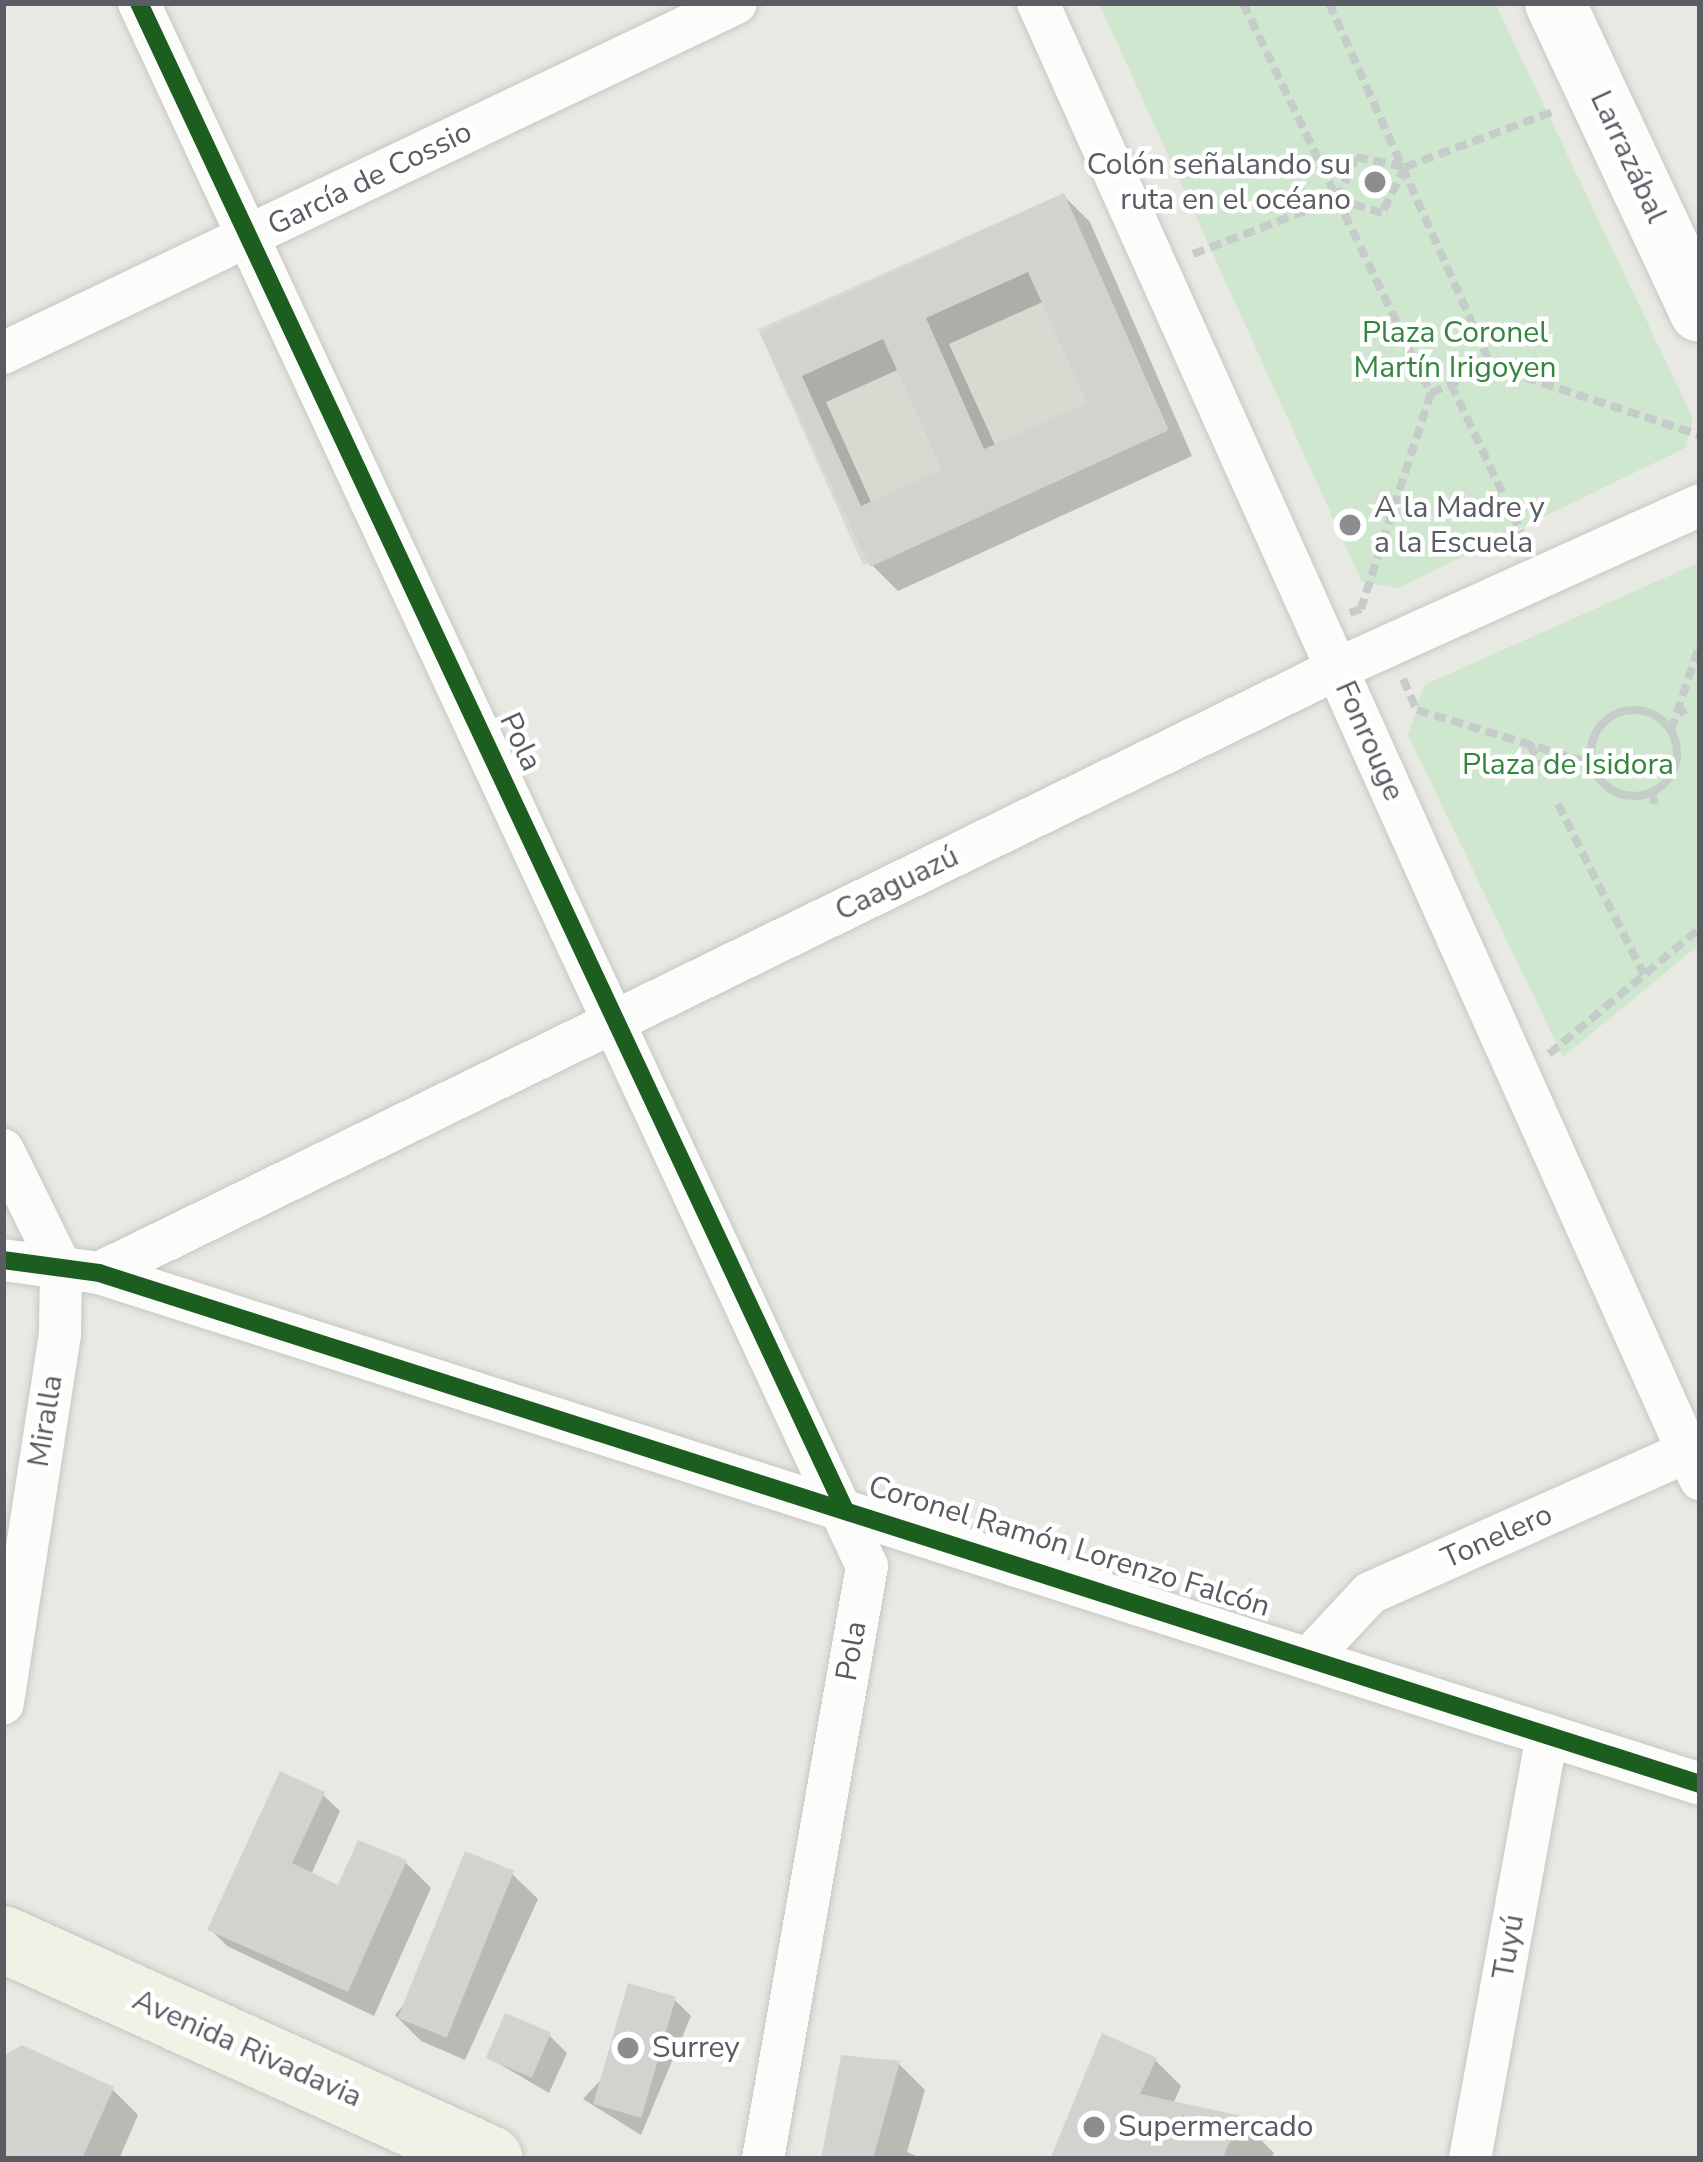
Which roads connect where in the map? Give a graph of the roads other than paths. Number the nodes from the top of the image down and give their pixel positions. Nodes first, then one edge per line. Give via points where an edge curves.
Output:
1 (139, 3) edge
2 (736, 3) edge
3 (1038, 3) edge
4 (1555, 3) edge
5 (249, 237) junction
6 (1700, 312) edge
7 (3, 353) edge
8 (1700, 505) edge
9 (1337, 670) junction
10 (619, 1021) junction
11 (3, 1150) edge
12 (3, 1260) edge
13 (80, 1270) junction
14 (1696, 1459) edge
15 (844, 1508) junction
16 (1313, 1654) junction
17 (3, 1704) edge
18 (1547, 1735) junction
19 (1700, 1784) edge
20 (3, 1939) edge
21 (490, 2159) edge
22 (763, 2159) edge
23 (1470, 2159) edge

1 - 5 street, Pola
2 - 5 street, García de Cossio
3 - 9 street, Fonrouge
4 - 6 street, Larrazábal
5 - 7 street, García de Cossio
5 - 10 street, Pola
8 - 9 street, Caaguazú
9 - 10 street, Caaguazú
9 - 14 street, Fonrouge
10 - 13 street, Caaguazú
10 - 15 street, Pola
11 - 13 street, Miralla
12 - 13 street, Coronel Ramón Lorenzo Falcón
13 - 15 street, Coronel Ramón Lorenzo Falcón
13 - 17 street, Miralla via 60,1334
14 - 16 street, Tonelero via 1370,1593
15 - 16 street, Coronel Ramón Lorenzo Falcón
15 - 22 street, Pola via 867,1566
16 - 18 street, Coronel Ramón Lorenzo Falcón
18 - 19 street, Coronel Ramón Lorenzo Falcón
18 - 23 street, Tuyú
20 - 21 main road, Avenida Rivadavia

